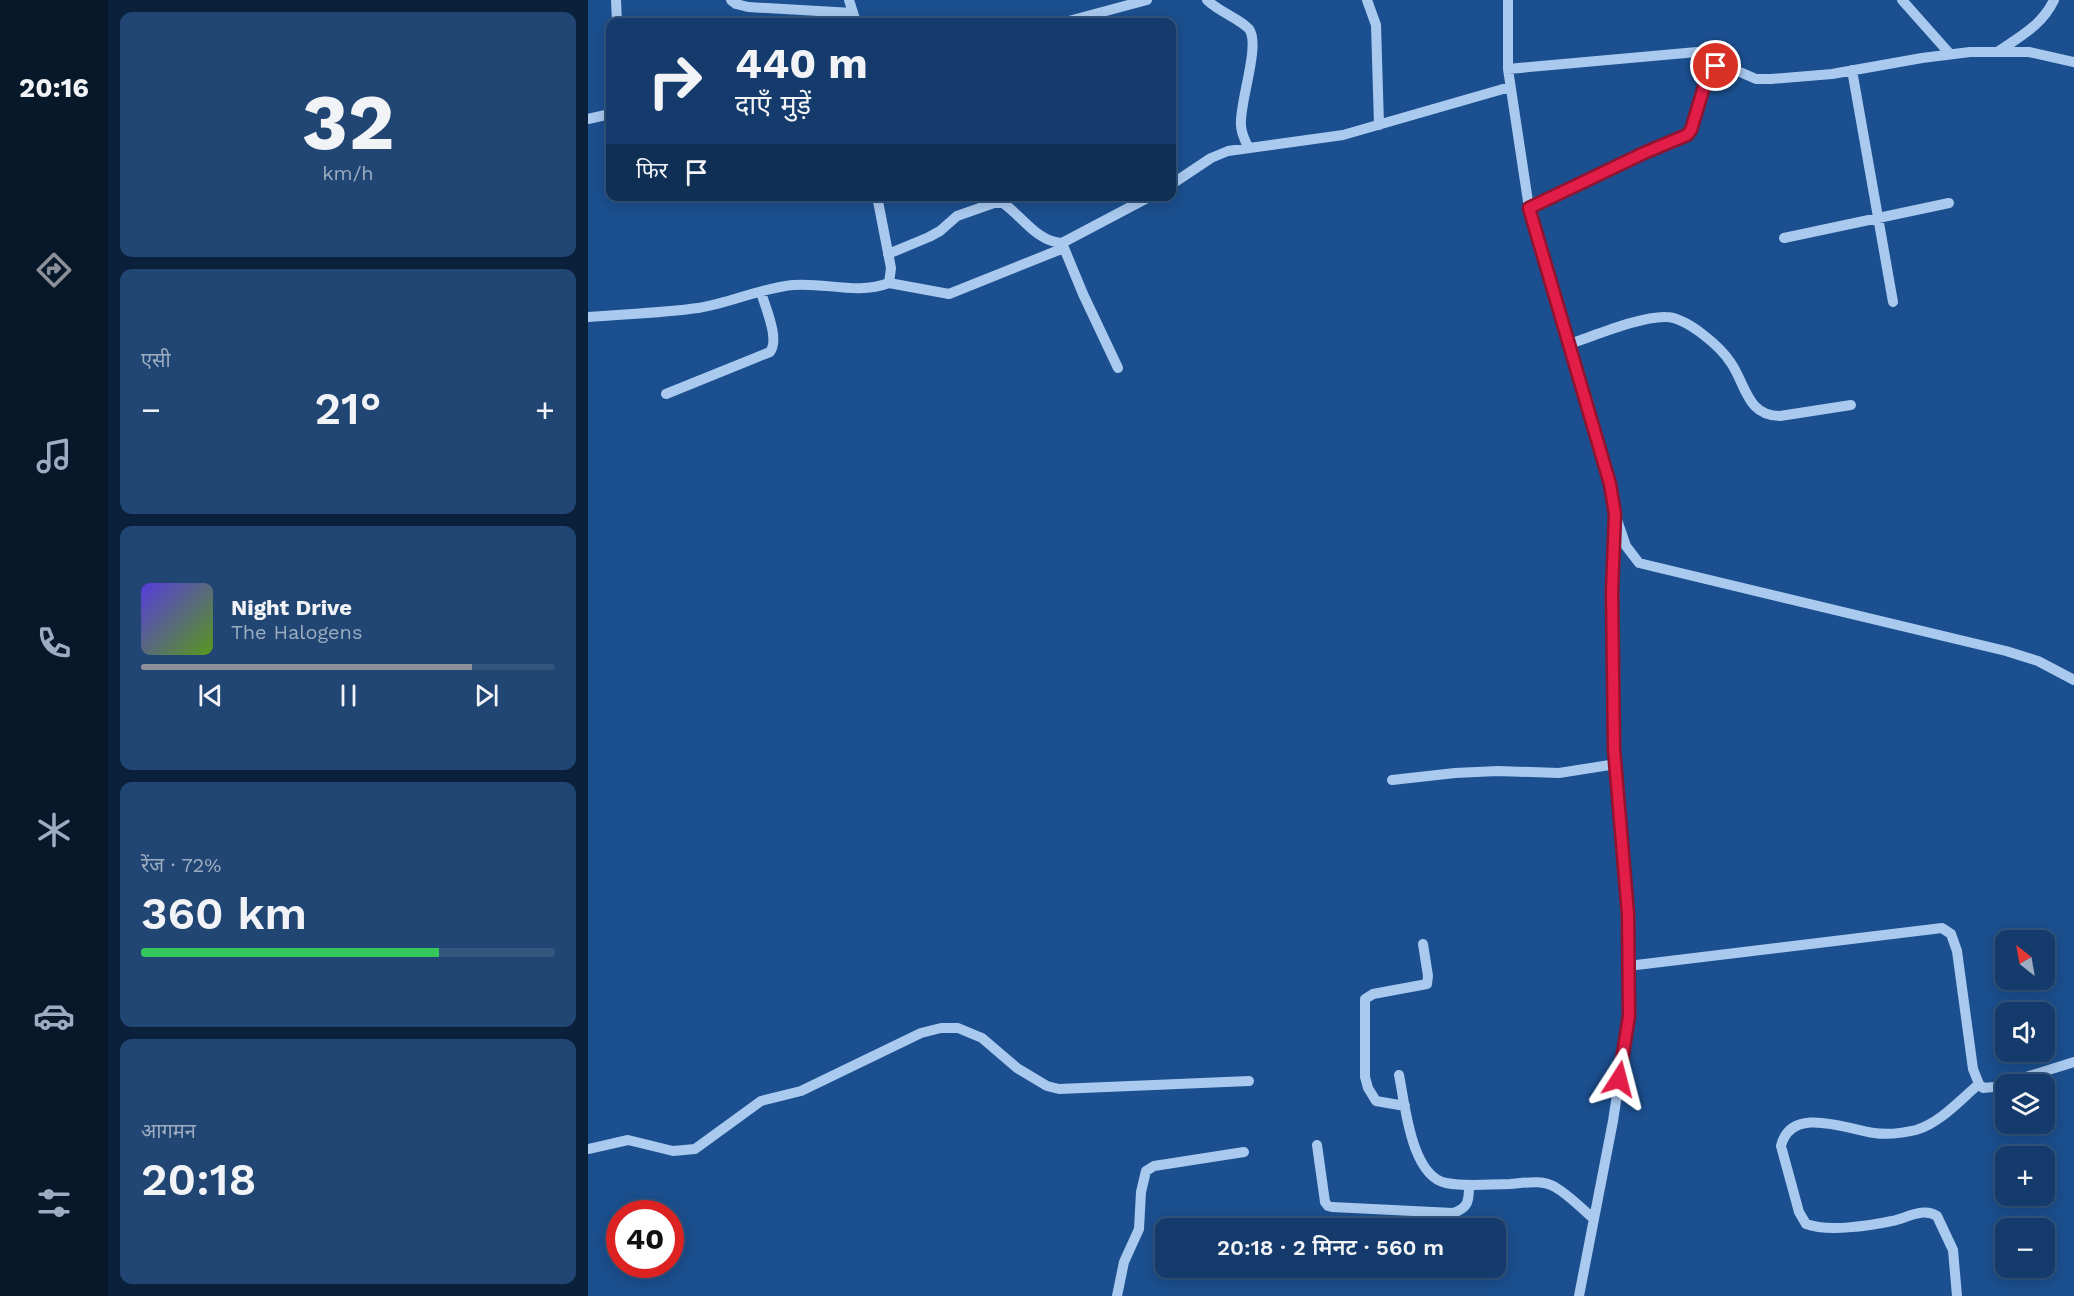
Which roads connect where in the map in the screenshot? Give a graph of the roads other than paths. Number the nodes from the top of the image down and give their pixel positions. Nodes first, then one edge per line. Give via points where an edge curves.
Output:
1 (616, 0) edge
2 (731, 0) edge
3 (849, 0) edge
4 (1147, 0) edge
5 (1207, 0) edge
6 (1367, 0) edge
7 (1508, 0) edge
8 (1902, 0) edge
9 (2054, 0) edge
10 (618, 18) edge
11 (854, 18) edge
12 (1080, 18) edge
13 (1999, 51) junction
14 (1950, 54) junction
15 (2074, 62) edge
16 (1724, 65) junction
17 (1508, 69) junction
18 (1852, 70) junction
19 (1510, 87) junction
20 (606, 115) edge
21 (588, 119) edge
22 (1379, 125) junction
23 (1248, 147) junction
24 (1176, 181) edge
25 (878, 201) edge
26 (1142, 201) edge
27 (976, 202) edge
28 (1949, 203) dead end
29 (1529, 208) junction
30 (1878, 217) junction
31 (1784, 238) dead end
32 (1063, 246) junction
33 (888, 254) junction
34 (889, 283) junction
35 (761, 292) junction
36 (1893, 302) dead end
37 (588, 317) edge
38 (1569, 344) junction
39 (1118, 368) dead end
40 (666, 394) dead end
41 (1851, 405) dead end
42 (1615, 514) junction
43 (2074, 680) edge
44 (1616, 764) junction
45 (1392, 780) dead end
46 (1423, 944) dead end
47 (1628, 966) junction
48 (2074, 1062) edge
49 (1399, 1075) dead end
50 (1249, 1081) dead end
51 (1978, 1084) junction
52 (1406, 1106) junction
53 (1317, 1146) dead end
54 (588, 1149) edge
55 (1244, 1152) dead end
56 (1469, 1185) junction
57 (1594, 1219) junction
58 (1116, 1296) edge
59 (1579, 1296) edge
60 (1957, 1296) edge

1 - 10 street
2 - 11 street via 748,7
3 - 11 street
4 - 12 street
5 - 23 street via 1242,23 1252,35 1240,124
6 - 22 street via 1376,25
7 - 17 street
8 - 14 street
9 - 13 street via 2035,27
13 - 14 street
13 - 15 street via 2029,52
14 - 18 street
16 - 17 street via 1697,52
16 - 18 street via 1756,79
16 - 29 street via 1710,71 1687,135
17 - 19 street
18 - 30 street
19 - 22 street
19 - 29 street
20 - 21 street
22 - 23 street via 1343,135
23 - 24 street via 1211,158
25 - 33 street
26 - 32 street
27 - 32 street via 1003,203 1041,236
27 - 33 street via 929,237
28 - 30 street
29 - 38 street
30 - 31 street
30 - 36 street
32 - 34 street via 949,294
32 - 39 street
33 - 34 street
34 - 35 street via 852,289 795,285
35 - 37 street via 700,307
35 - 40 street via 773,335 770,352
38 - 41 street via 1656,317 1678,319 1726,356 1752,402 1771,416
38 - 42 street via 1610,484
42 - 43 street via 1626,546 1638,563 2006,651 2038,661
42 - 44 street via 1612,591
44 - 45 street via 1559,773 1466,772
44 - 47 street via 1628,914
46 - 52 street via 1427,984 1365,999 1368,1088 1376,1101
47 - 51 street via 1946,930 1954,940 1960,962
47 - 57 street via 1629,1016
48 - 51 street via 1994,1087 1983,1088
49 - 52 street
50 - 54 street via 1059,1089 1017,1068 982,1038 958,1028 941,1028 921,1033 801,1091 761,1101 695,1149 667,1150 628,1140
51 - 60 street via 1934,1122 1914,1130 1887,1134 1806,1122 1783,1136 1781,1146 1799,1212 1812,1227 1892,1221 1926,1212 1937,1216 1953,1250
52 - 56 street via 1416,1151 1424,1166 1444,1183
53 - 56 street via 1325,1202 1332,1208 1453,1213 1467,1205
55 - 58 street via 1154,1166 1146,1171 1139,1229 1124,1262
56 - 57 street via 1555,1186
57 - 59 street

